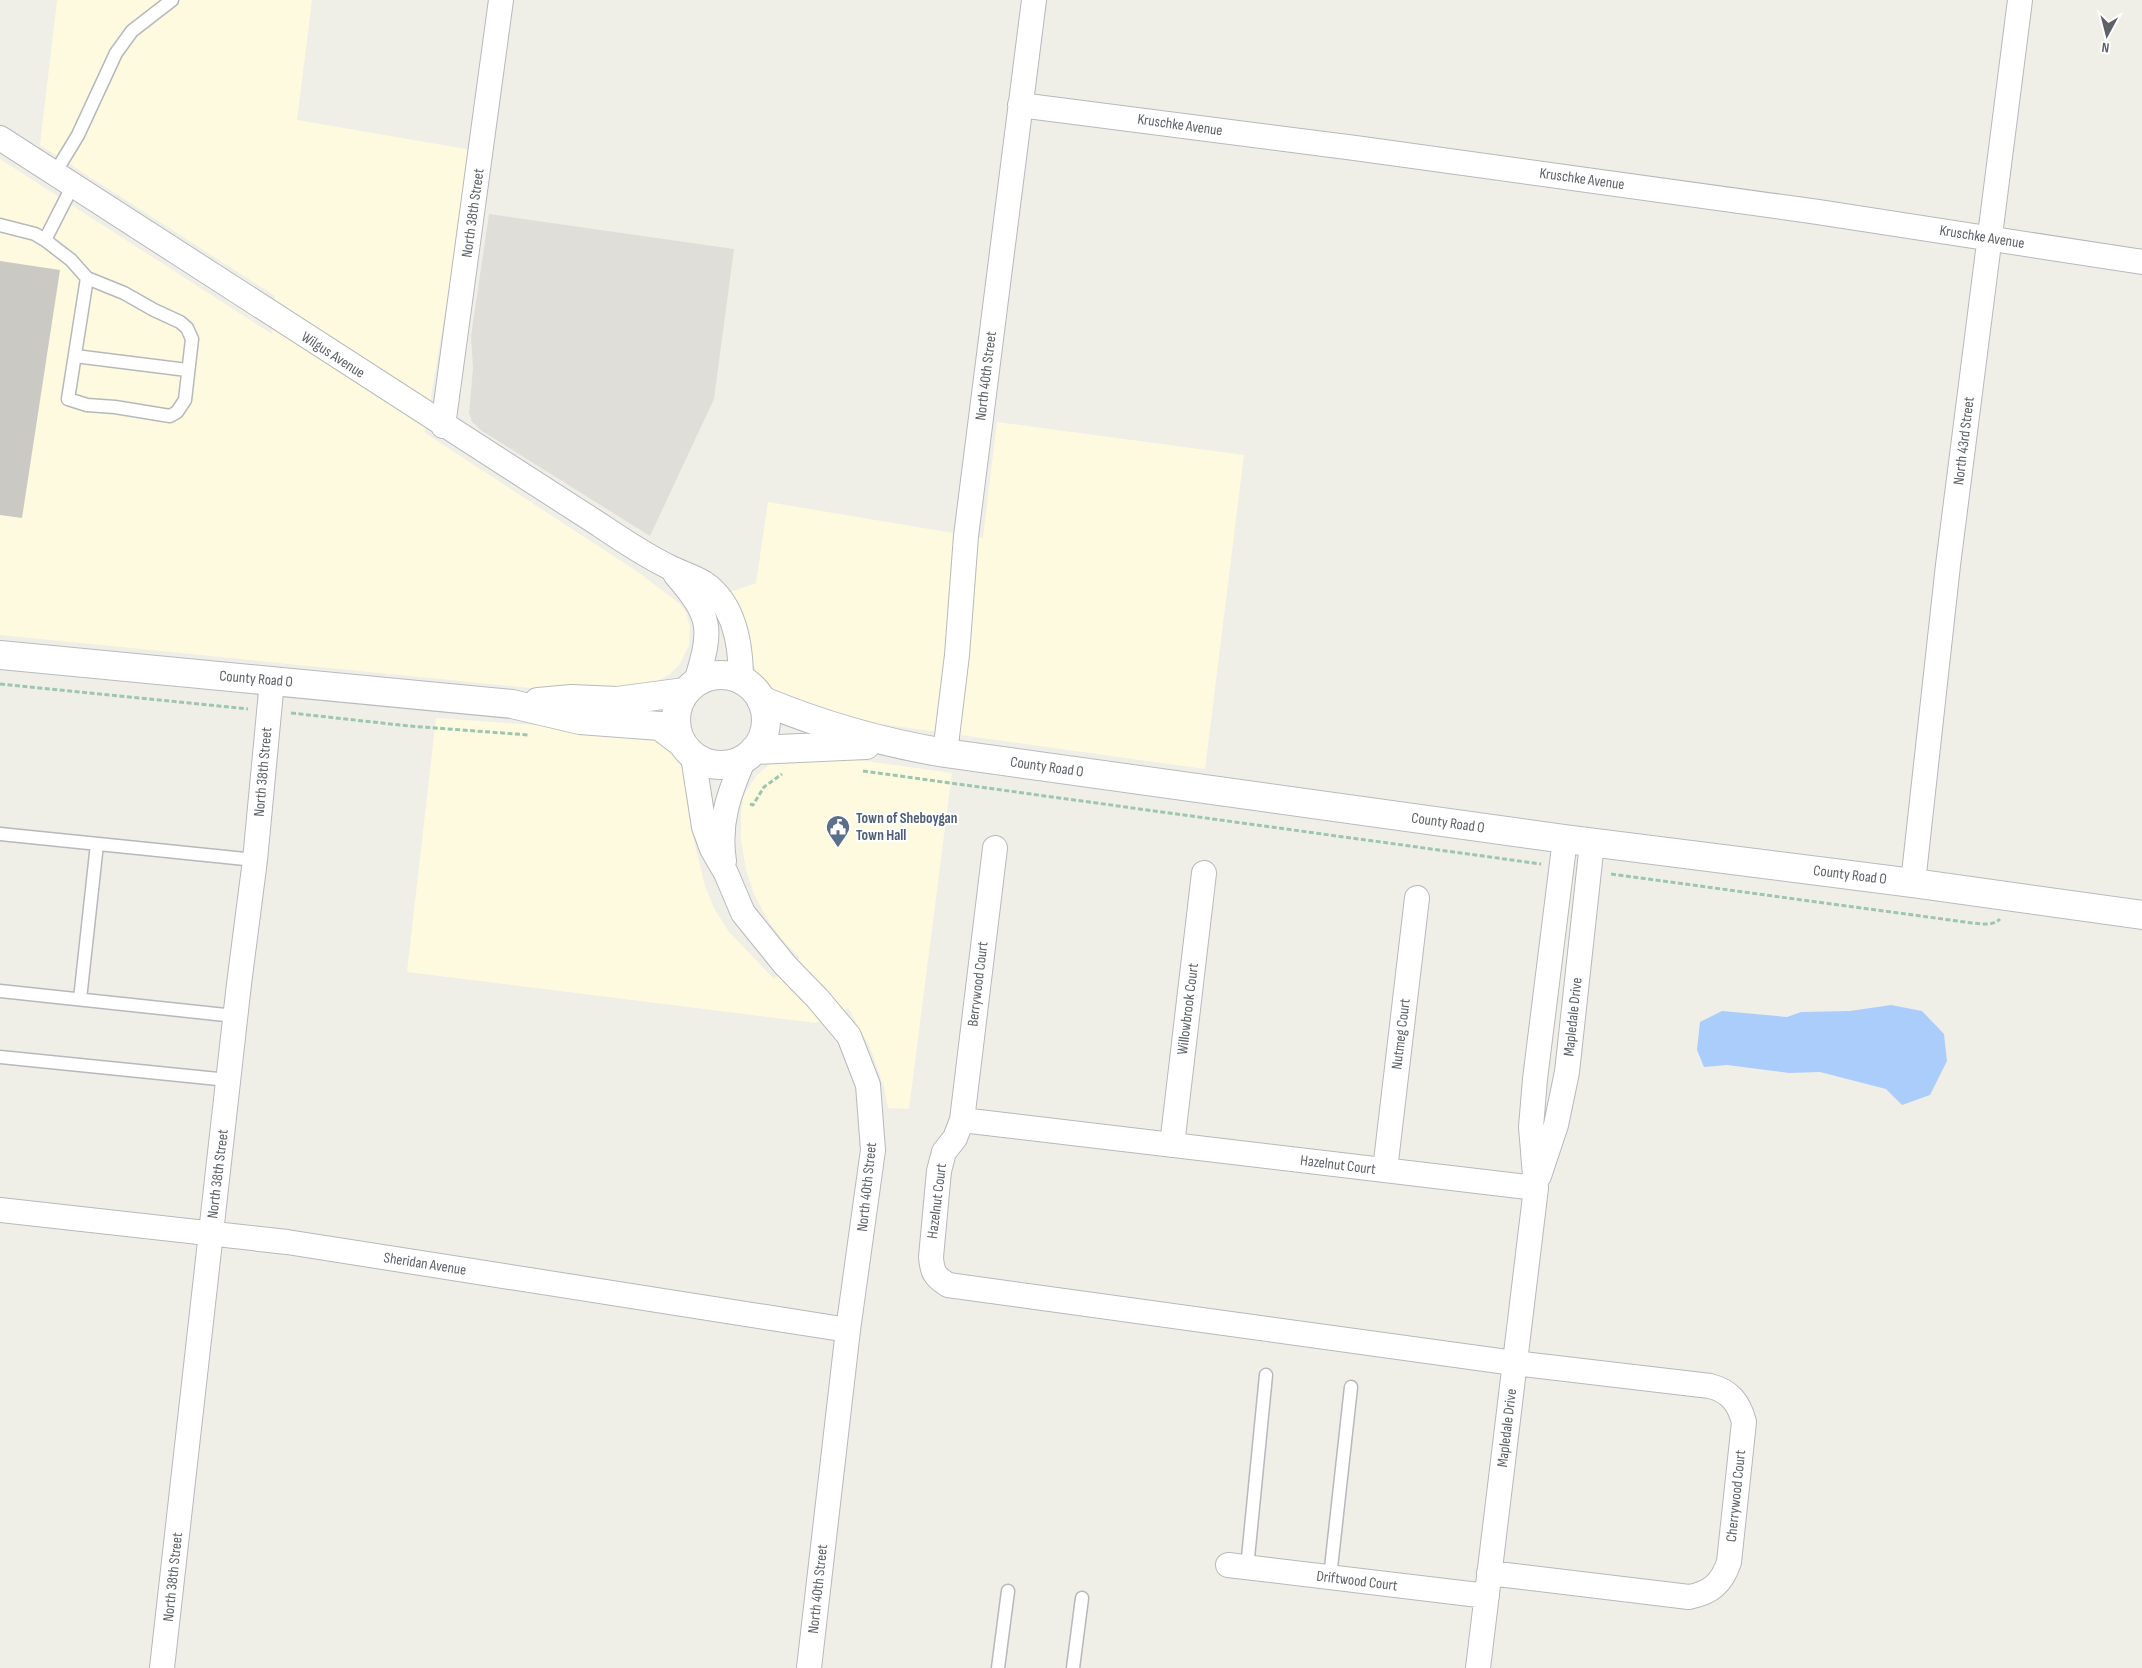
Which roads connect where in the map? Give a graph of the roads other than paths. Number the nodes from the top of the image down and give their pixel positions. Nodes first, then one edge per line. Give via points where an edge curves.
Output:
1 (172, 0) edge
2 (501, 0) edge
3 (1034, 0) edge
4 (2020, 0) edge
5 (1020, 105) junction
6 (0, 138) edge
7 (64, 179) junction
8 (0, 226) edge
9 (1990, 238) junction
10 (45, 240) junction
11 (2142, 262) edge
12 (87, 278) junction
13 (75, 356) junction
14 (188, 370) junction
15 (443, 426) junction
16 (669, 567) junction
17 (0, 655) edge
18 (741, 680) junction
19 (272, 681) junction
20 (691, 687) junction
21 (761, 700) junction
22 (512, 704) junction
23 (893, 744) junction
24 (687, 749) junction
25 (945, 753) junction
26 (749, 754) junction
27 (0, 834) edge
28 (1565, 839) junction
29 (1592, 842) junction
30 (96, 844) junction
31 (995, 848) dead end
32 (255, 860) junction
33 (726, 873) junction
34 (1204, 873) dead end
35 (1913, 883) junction
36 (1417, 898) dead end
37 (2142, 916) edge
38 (0, 991) edge
39 (80, 999) junction
40 (236, 1016) junction
41 (0, 1057) edge
42 (228, 1080) junction
43 (962, 1120) junction
44 (1172, 1145) junction
45 (1385, 1170) junction
46 (1536, 1188) junction
47 (0, 1210) edge
48 (211, 1232) junction
49 (848, 1330) junction
50 (1514, 1363) junction
51 (1266, 1375) dead end
52 (1351, 1387) dead end
53 (1237, 1566) joint
54 (1489, 1573) junction
55 (1330, 1578) junction
56 (1008, 1591) dead end
57 (1486, 1596) junction
58 (1082, 1598) dead end
59 (162, 1668) edge
60 (809, 1668) edge
61 (998, 1668) edge
62 (1073, 1668) edge
63 (1478, 1668) edge

1 - 7 lane via 132,31 116,53 78,135
2 - 15 street, North 38th Street
3 - 5 street, North 40th Street
4 - 9 street, North 43rd Street
5 - 9 street, Kruschke Avenue via 1355,148
5 - 25 street, North 40th Street via 966,536 957,655
6 - 7 street, Wilgus Avenue
7 - 10 lane
7 - 15 street, Wilgus Avenue
8 - 10 lane via 35,234
9 - 11 street, Kruschke Avenue
9 - 35 street, North 43rd Street via 1948,565
10 - 12 lane via 71,260
12 - 13 lane
12 - 14 lane via 172,317 187,328 192,339
13 - 14 lane
13 - 14 lane via 68,399 87,405 170,416 185,400
15 - 16 street, Wilgus Avenue
16 - 18 street, Wilgus Avenue via 704,584 726,604 735,632
16 - 20 street, Wilgus Avenue via 695,597 706,622 706,650
17 - 19 street, County Road O
18 - 20 street via 711,676
18 - 21 street
19 - 22 street, County Road O
19 - 32 street, North 38th Street
20 - 22 street, County Road O via 617,701 572,699
20 - 24 street via 679,704 676,717 677,730
21 - 23 street, County Road O via 812,722
21 - 26 street via 766,726 762,739
22 - 24 street, County Road O via 580,720 660,726
23 - 25 street, County Road O
23 - 26 street
24 - 26 street via 705,762 718,765 731,764
24 - 33 street, North 40th Street via 704,827
25 - 28 street, County Road O
26 - 33 street via 727,797 722,846
27 - 30 lane
28 - 29 street, County Road O
28 - 46 street, Mapledale Drive via 1531,1127
29 - 35 street, County Road O
29 - 46 street, Mapledale Drive via 1567,1072 1556,1125
30 - 32 lane
30 - 39 lane
31 - 43 street, Berrywood Court
32 - 40 street, North 38th Street
33 - 49 street, North 40th Street via 742,913 849,1036 868,1085 873,1150
34 - 44 street, Willowbrook Court
35 - 37 street, County Road O
36 - 45 street, Nutmeg Court
38 - 39 lane
39 - 40 lane
40 - 42 street, North 38th Street
41 - 42 lane
42 - 48 street, North 38th Street
43 - 44 street, Hazelnut Court
43 - 50 street, Hazelnut Court via 955,1138 944,1152 939,1171 931,1257 932,1271 948,1284
44 - 45 street, Hazelnut Court
45 - 46 street, Hazelnut Court
46 - 50 street, Mapledale Drive
47 - 48 street, Sheridan Avenue
48 - 49 street, Sheridan Avenue
48 - 59 street, North 38th Street
49 - 60 street, North 40th Street
50 - 54 street, Mapledale Drive
50 - 54 street, Cherrywood Court via 1710,1386 1732,1397 1741,1409 1744,1422 1728,1562 1716,1586 1703,1594 1689,1597
51 - 53 lane
52 - 55 lane
53 - 55 street, Driftwood Court
54 - 57 street, Mapledale Drive
55 - 57 street, Driftwood Court
56 - 61 lane
57 - 63 street, Mapledale Drive
58 - 62 lane

